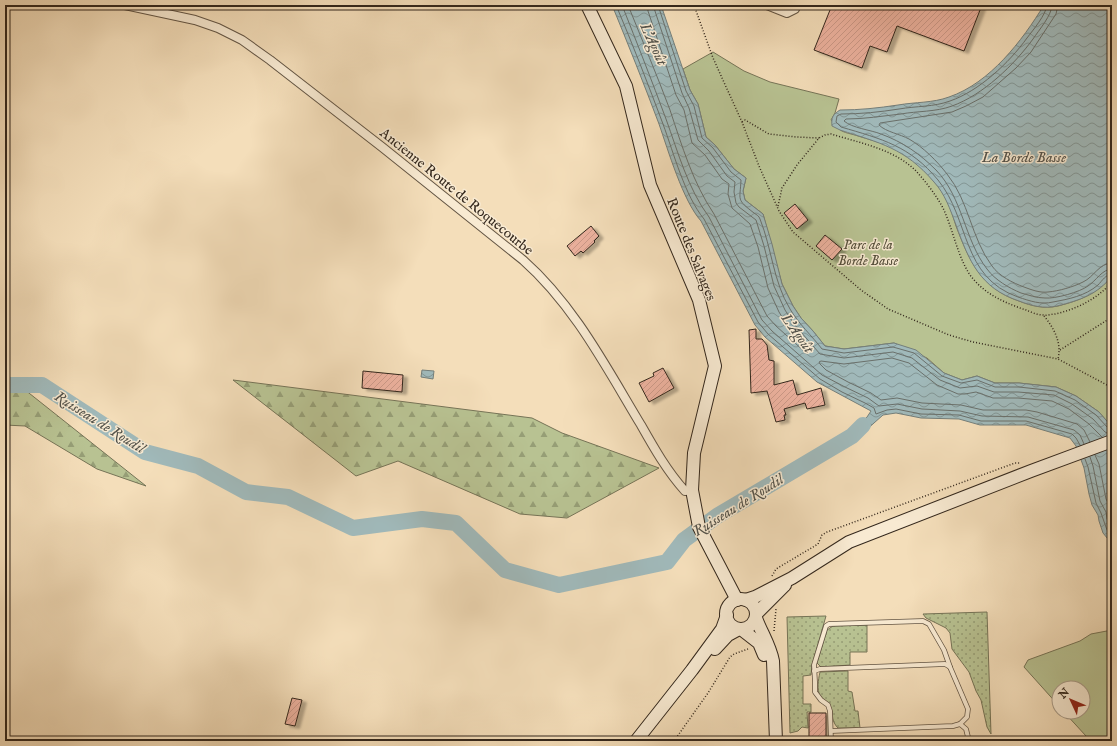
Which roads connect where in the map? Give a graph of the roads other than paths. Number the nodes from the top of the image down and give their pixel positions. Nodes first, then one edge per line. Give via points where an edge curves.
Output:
1 (125, 5) edge
2 (587, 5) edge
3 (767, 5) edge
4 (796, 5) edge
5 (1112, 441) edge
6 (692, 490) junction
7 (792, 578) junction
8 (741, 600) junction
9 (727, 615) junction
10 (756, 616) junction
11 (740, 629) junction
12 (950, 667) junction
13 (692, 670) junction
14 (814, 671) junction
15 (772, 672) junction
16 (960, 724) junction
17 (831, 731) junction
18 (636, 741) edge
19 (776, 741) edge
20 (831, 741) edge
21 (969, 741) edge

1 - 6 street, Ancienne Route de Roquecourbe via 195,20 242,40 517,255 544,280 569,310 669,472 685,491
2 - 6 main road, Route des Salvages via 626,86 650,185 699,300 715,366 694,454
3 - 4 street via 787,13 795,9
5 - 7 main road via 849,542
6 - 8 main road, Route des Salvages via 700,528
7 - 8 main road via 755,597
7 - 10 main road
8 - 9 main road via 729,606
8 - 10 main road via 753,605
9 - 11 main road via 729,622
9 - 13 main road via 722,628
10 - 11 main road via 750,626
10 - 15 main road via 770,649
11 - 13 main road via 725,638
11 - 15 main road via 759,643
12 - 14 lane via 945,664
12 - 14 lane via 944,650 928,624 918,620 829,624 826,626
12 - 16 lane via 968,709 967,717
13 - 18 main road
14 - 17 lane via 815,692 828,705
15 - 19 main road
16 - 17 lane
16 - 21 lane via 966,729
17 - 20 lane

